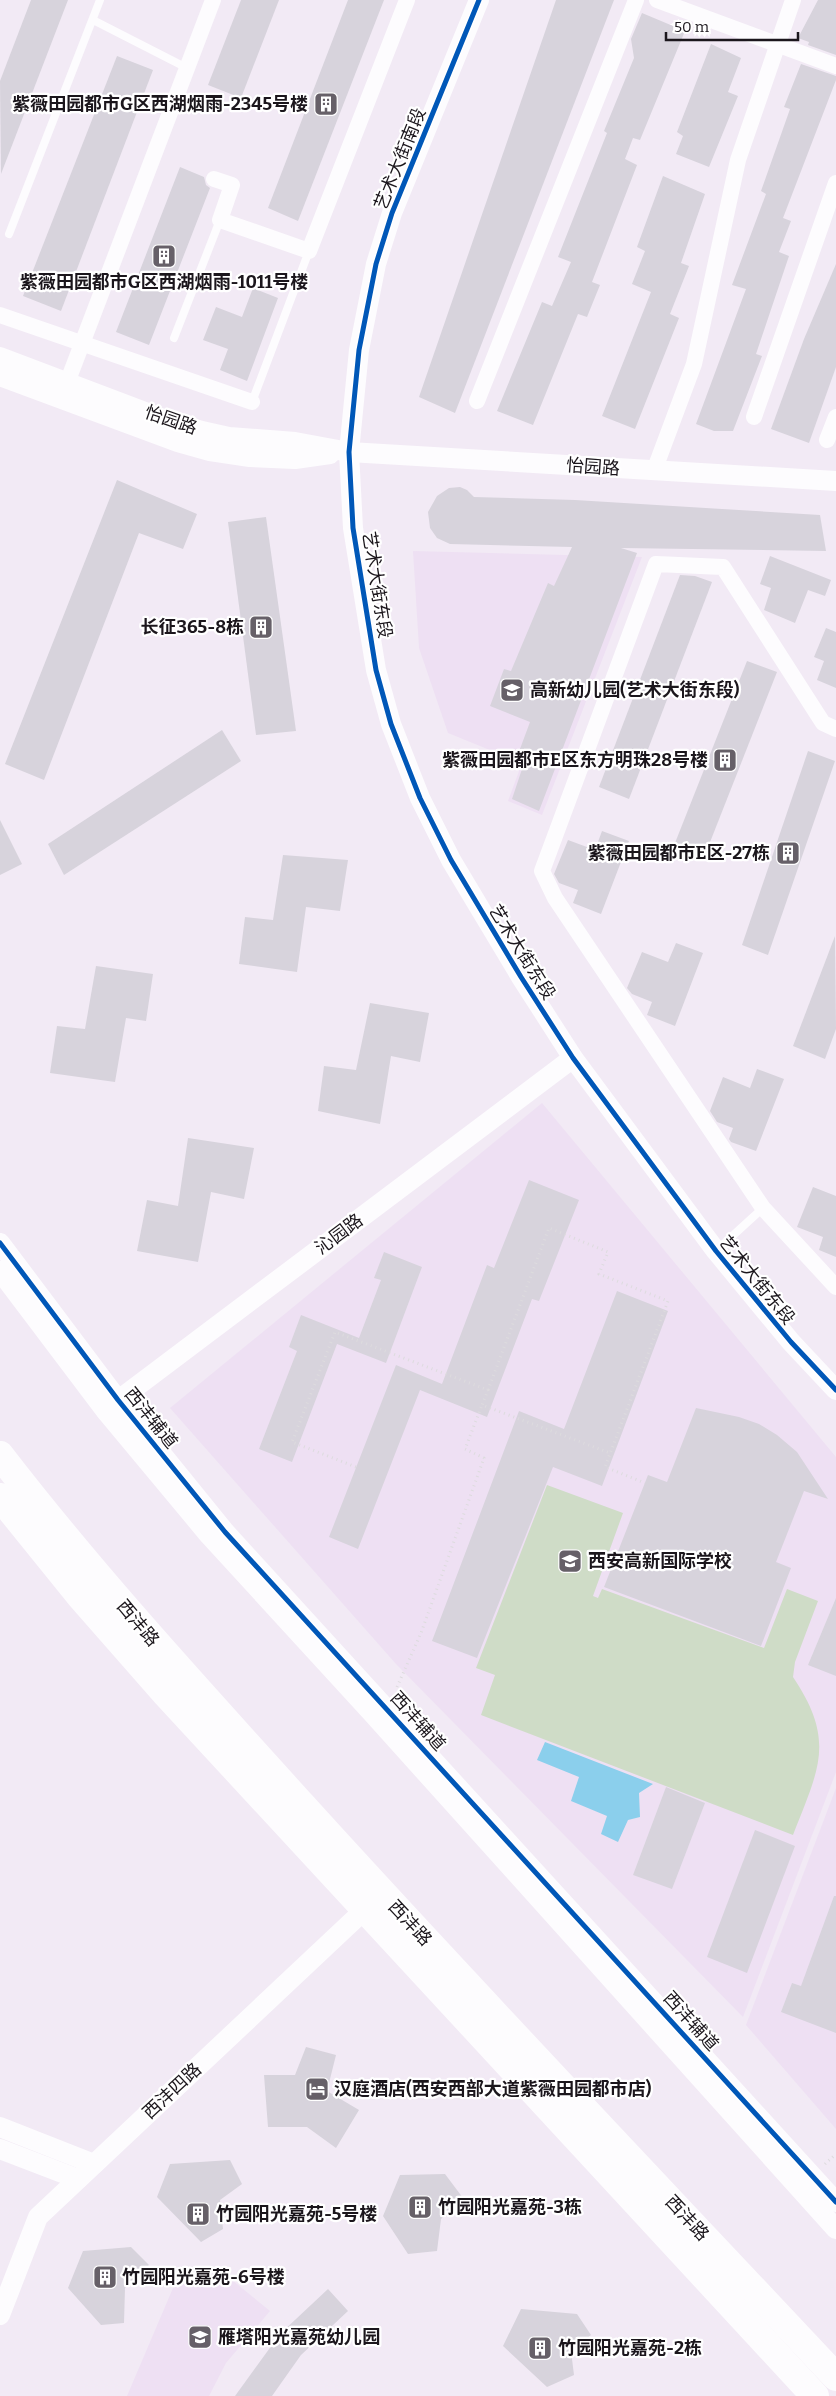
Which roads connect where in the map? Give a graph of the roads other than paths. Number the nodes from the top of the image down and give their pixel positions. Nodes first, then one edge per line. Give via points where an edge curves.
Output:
1 (100, 0) edge
2 (213, 0) edge
3 (407, 0) edge
4 (479, 0) edge
5 (636, 0) edge
6 (657, 0) edge
7 (794, 0) edge
8 (94, 20) junction
9 (777, 44) junction
10 (836, 66) edge
11 (187, 68) junction
12 (214, 179) dead end
13 (836, 182) edge
14 (220, 220) junction
15 (10, 234) dead end
16 (309, 251) junction
17 (0, 315) edge
18 (174, 338) dead end
19 (81, 345) junction
20 (0, 357) edge
21 (0, 376) edge
22 (67, 382) junction
23 (477, 401) dead end
24 (252, 402) joint
25 (754, 417) dead end
26 (836, 417) edge
27 (827, 440) dead end
28 (349, 452) junction
29 (654, 471) junction
30 (836, 480) edge
31 (836, 729) edge
32 (572, 1058) junction
33 (763, 1208) junction
34 (0, 1243) edge
35 (716, 1252) junction
36 (0, 1271) edge
37 (836, 1287) edge
38 (836, 1390) edge
39 (112, 1405) junction
40 (0, 1455) edge
41 (0, 1497) edge
42 (374, 1901) junction
43 (0, 2127) edge
44 (0, 2149) edge
45 (94, 2164) junction
46 (78, 2179) junction
47 (836, 2202) edge
48 (836, 2229) edge
49 (0, 2315) edge
50 (836, 2377) edge
51 (814, 2396) edge

1 - 8 lane
2 - 11 street
3 - 16 street
4 - 28 street, 艺术大街南段 via 392,213 376,264 359,350
5 - 23 street
6 - 9 street
7 - 9 street
8 - 11 lane
8 - 15 lane
9 - 10 street
9 - 29 street via 738,160 694,364
11 - 19 street
12 - 14 street via 232,185
13 - 25 street
14 - 16 street
14 - 18 lane
16 - 24 lane
17 - 19 street
19 - 22 street
19 - 24 street
20 - 22 street, 怡园路
21 - 28 street, 怡园路 via 178,442 210,450 250,457 295,459
22 - 28 street, 怡园路 via 202,431
26 - 27 street
28 - 29 street, 怡园路
28 - 32 street, 艺术大街东段 via 353,528 376,670 391,724 420,798 451,860
29 - 30 street, 怡园路
31 - 33 street via 823,723 723,567 656,564 542,870 555,898
32 - 35 street, 艺术大街东段
32 - 39 street, 沁园路
33 - 35 lane
33 - 37 street
34 - 39 street, 西沣辅道
35 - 38 street, 艺术大街东段
36 - 39 street, 西沣辅道
39 - 47 street, 西沣辅道
39 - 48 street, 西沣辅道 via 208,1535
40 - 42 highway, 西沣路
41 - 42 highway, 西沣路 via 80,1596 166,1694
42 - 45 street, 西沣四路
42 - 50 highway, 西沣路
42 - 51 highway, 西沣路
43 - 45 street
44 - 46 street
45 - 46 street, 西沣四路
46 - 49 street, 西沣四路 via 38,2217

